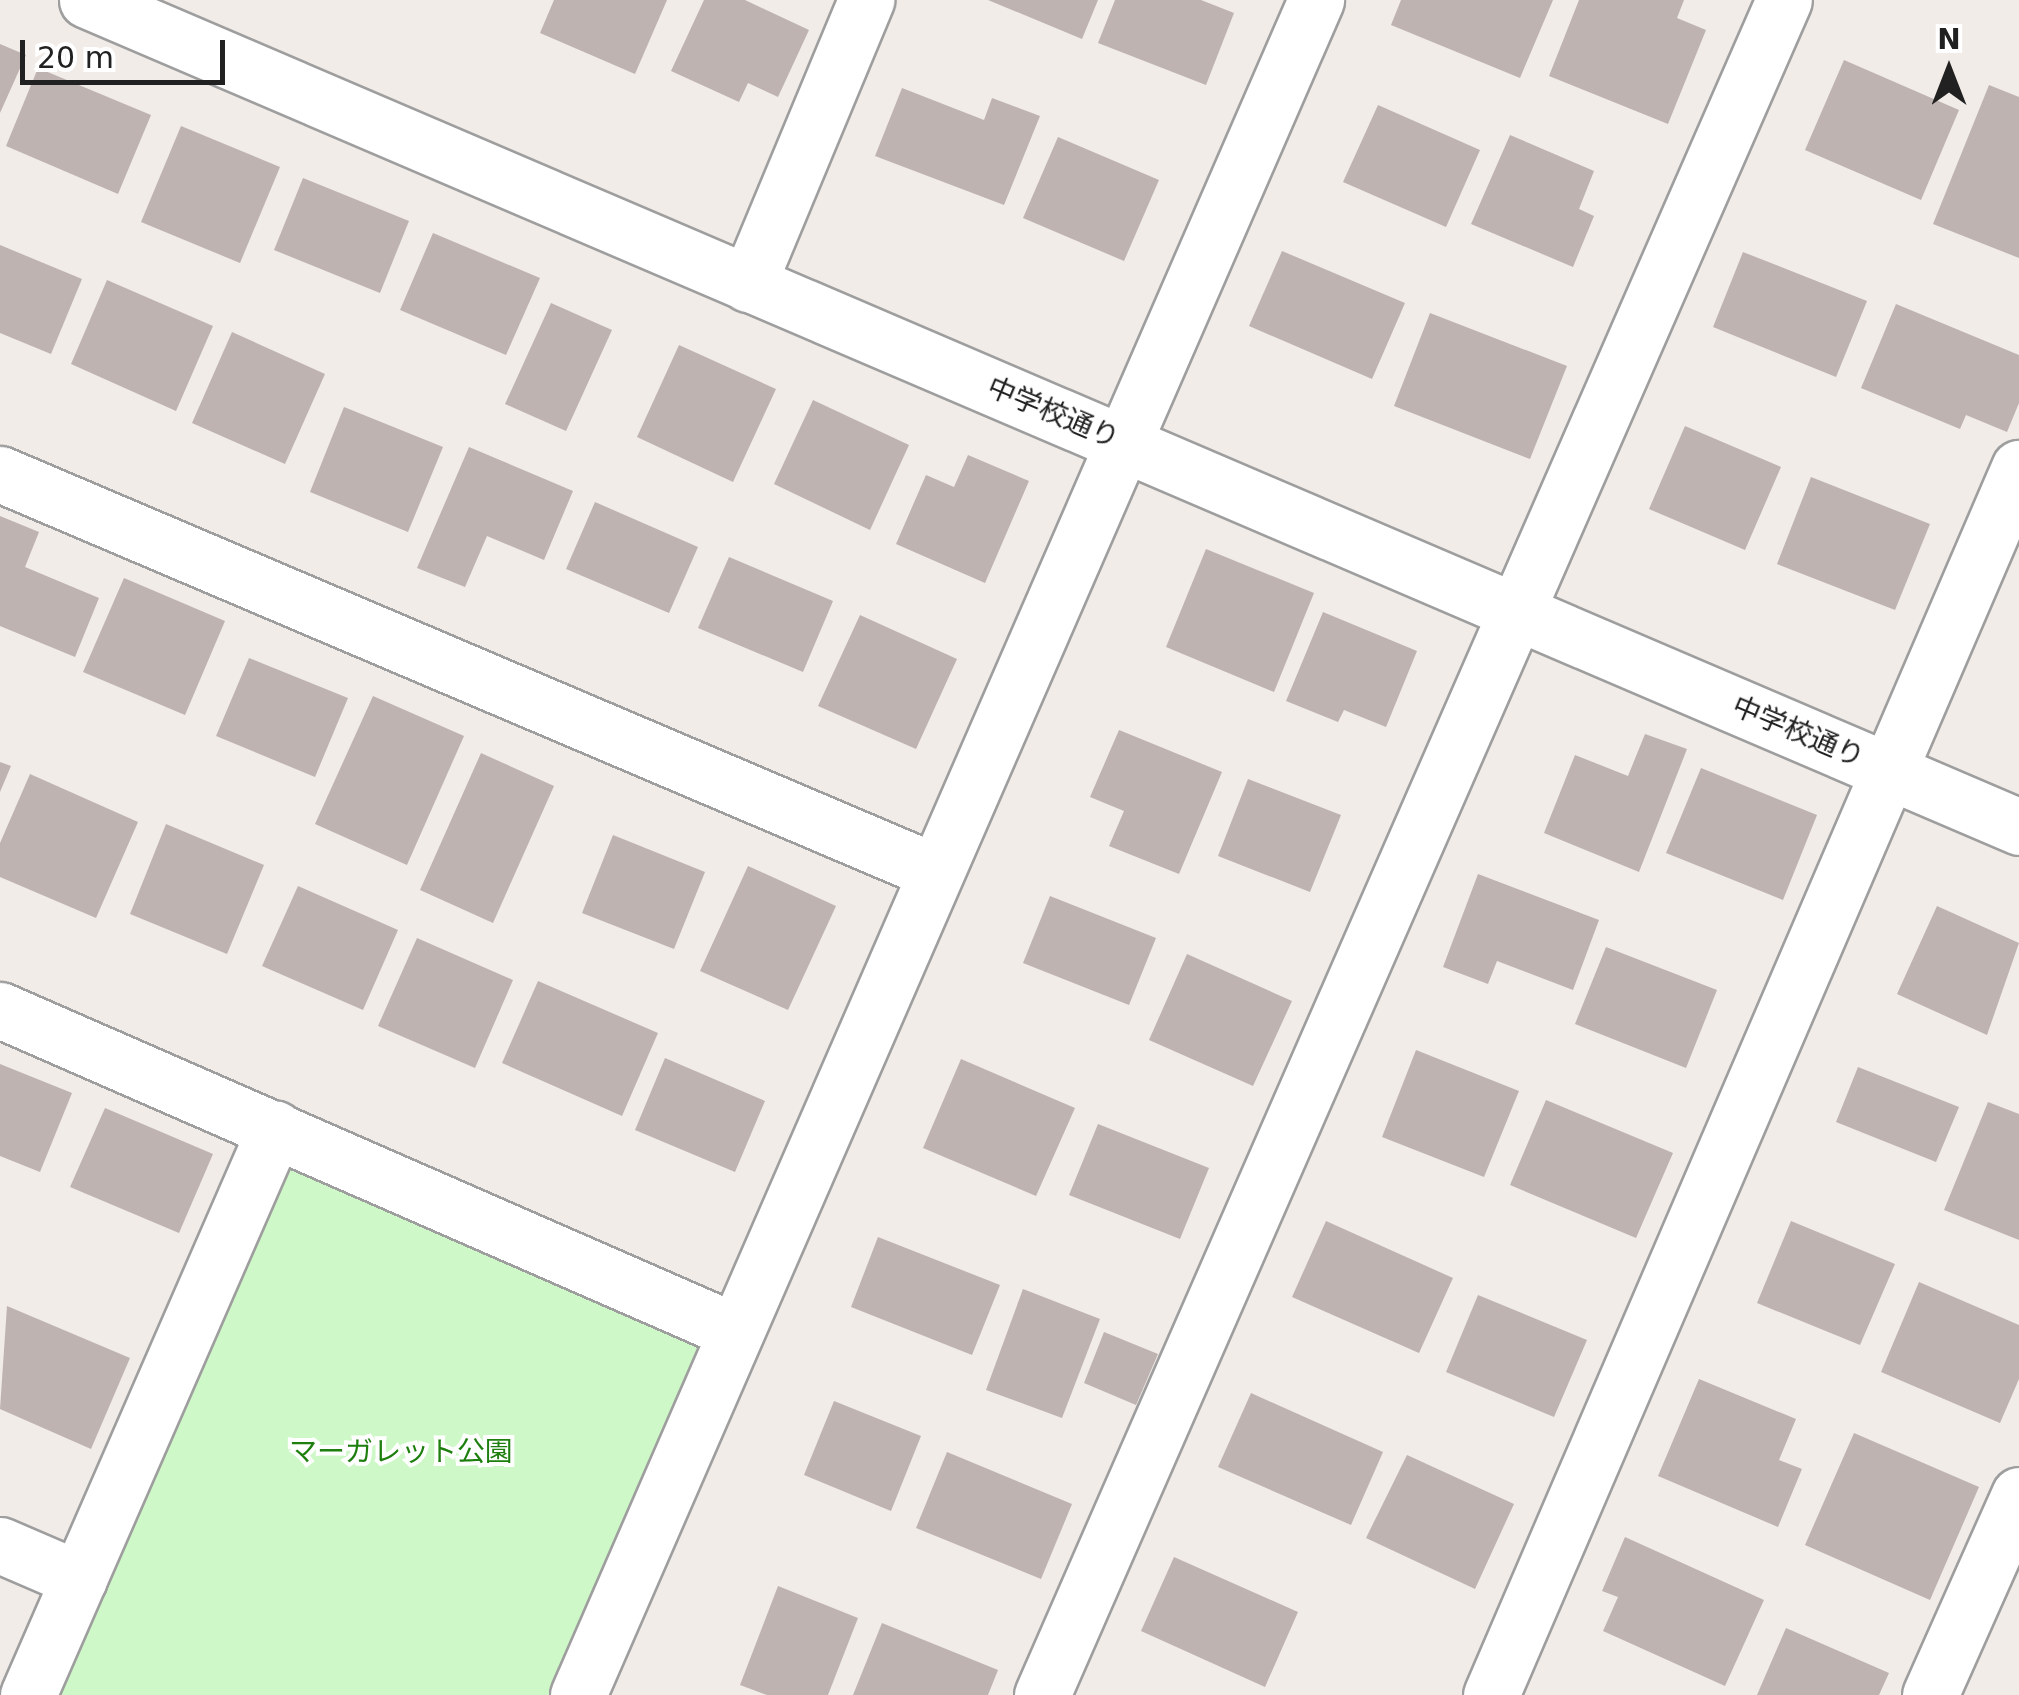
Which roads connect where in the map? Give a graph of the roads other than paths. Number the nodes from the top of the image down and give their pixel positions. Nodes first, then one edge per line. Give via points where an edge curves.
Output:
1 (87, 0) edge
2 (866, 0) edge
3 (1316, 0) edge
4 (1784, 0) edge
5 (143, 13) edge
6 (748, 284) junction
7 (1118, 441) junction
8 (2019, 468) edge
9 (0, 474) edge
10 (1519, 614) junction
11 (1889, 771) junction
12 (2019, 827) edge
13 (930, 870) junction
14 (0, 1010) edge
15 (275, 1129) junction
16 (732, 1330) junction
17 (2019, 1495) edge
18 (0, 1545) edge
19 (79, 1579) junction
20 (28, 1695) edge
21 (578, 1695) edge
22 (1042, 1695) edge
23 (1491, 1695) edge
24 (1930, 1695) edge

1 - 5 street, 中学校通り
2 - 6 street
3 - 7 street
4 - 10 street
5 - 6 street, 中学校通り
6 - 7 street, 中学校通り
7 - 10 street, 中学校通り
7 - 13 street
8 - 11 street
9 - 13 street
10 - 11 street, 中学校通り
10 - 22 street
11 - 12 street, 中学校通り
11 - 23 street
13 - 16 street
14 - 15 street
15 - 16 street
15 - 19 street
16 - 21 street
17 - 24 street
18 - 19 street
19 - 20 street

